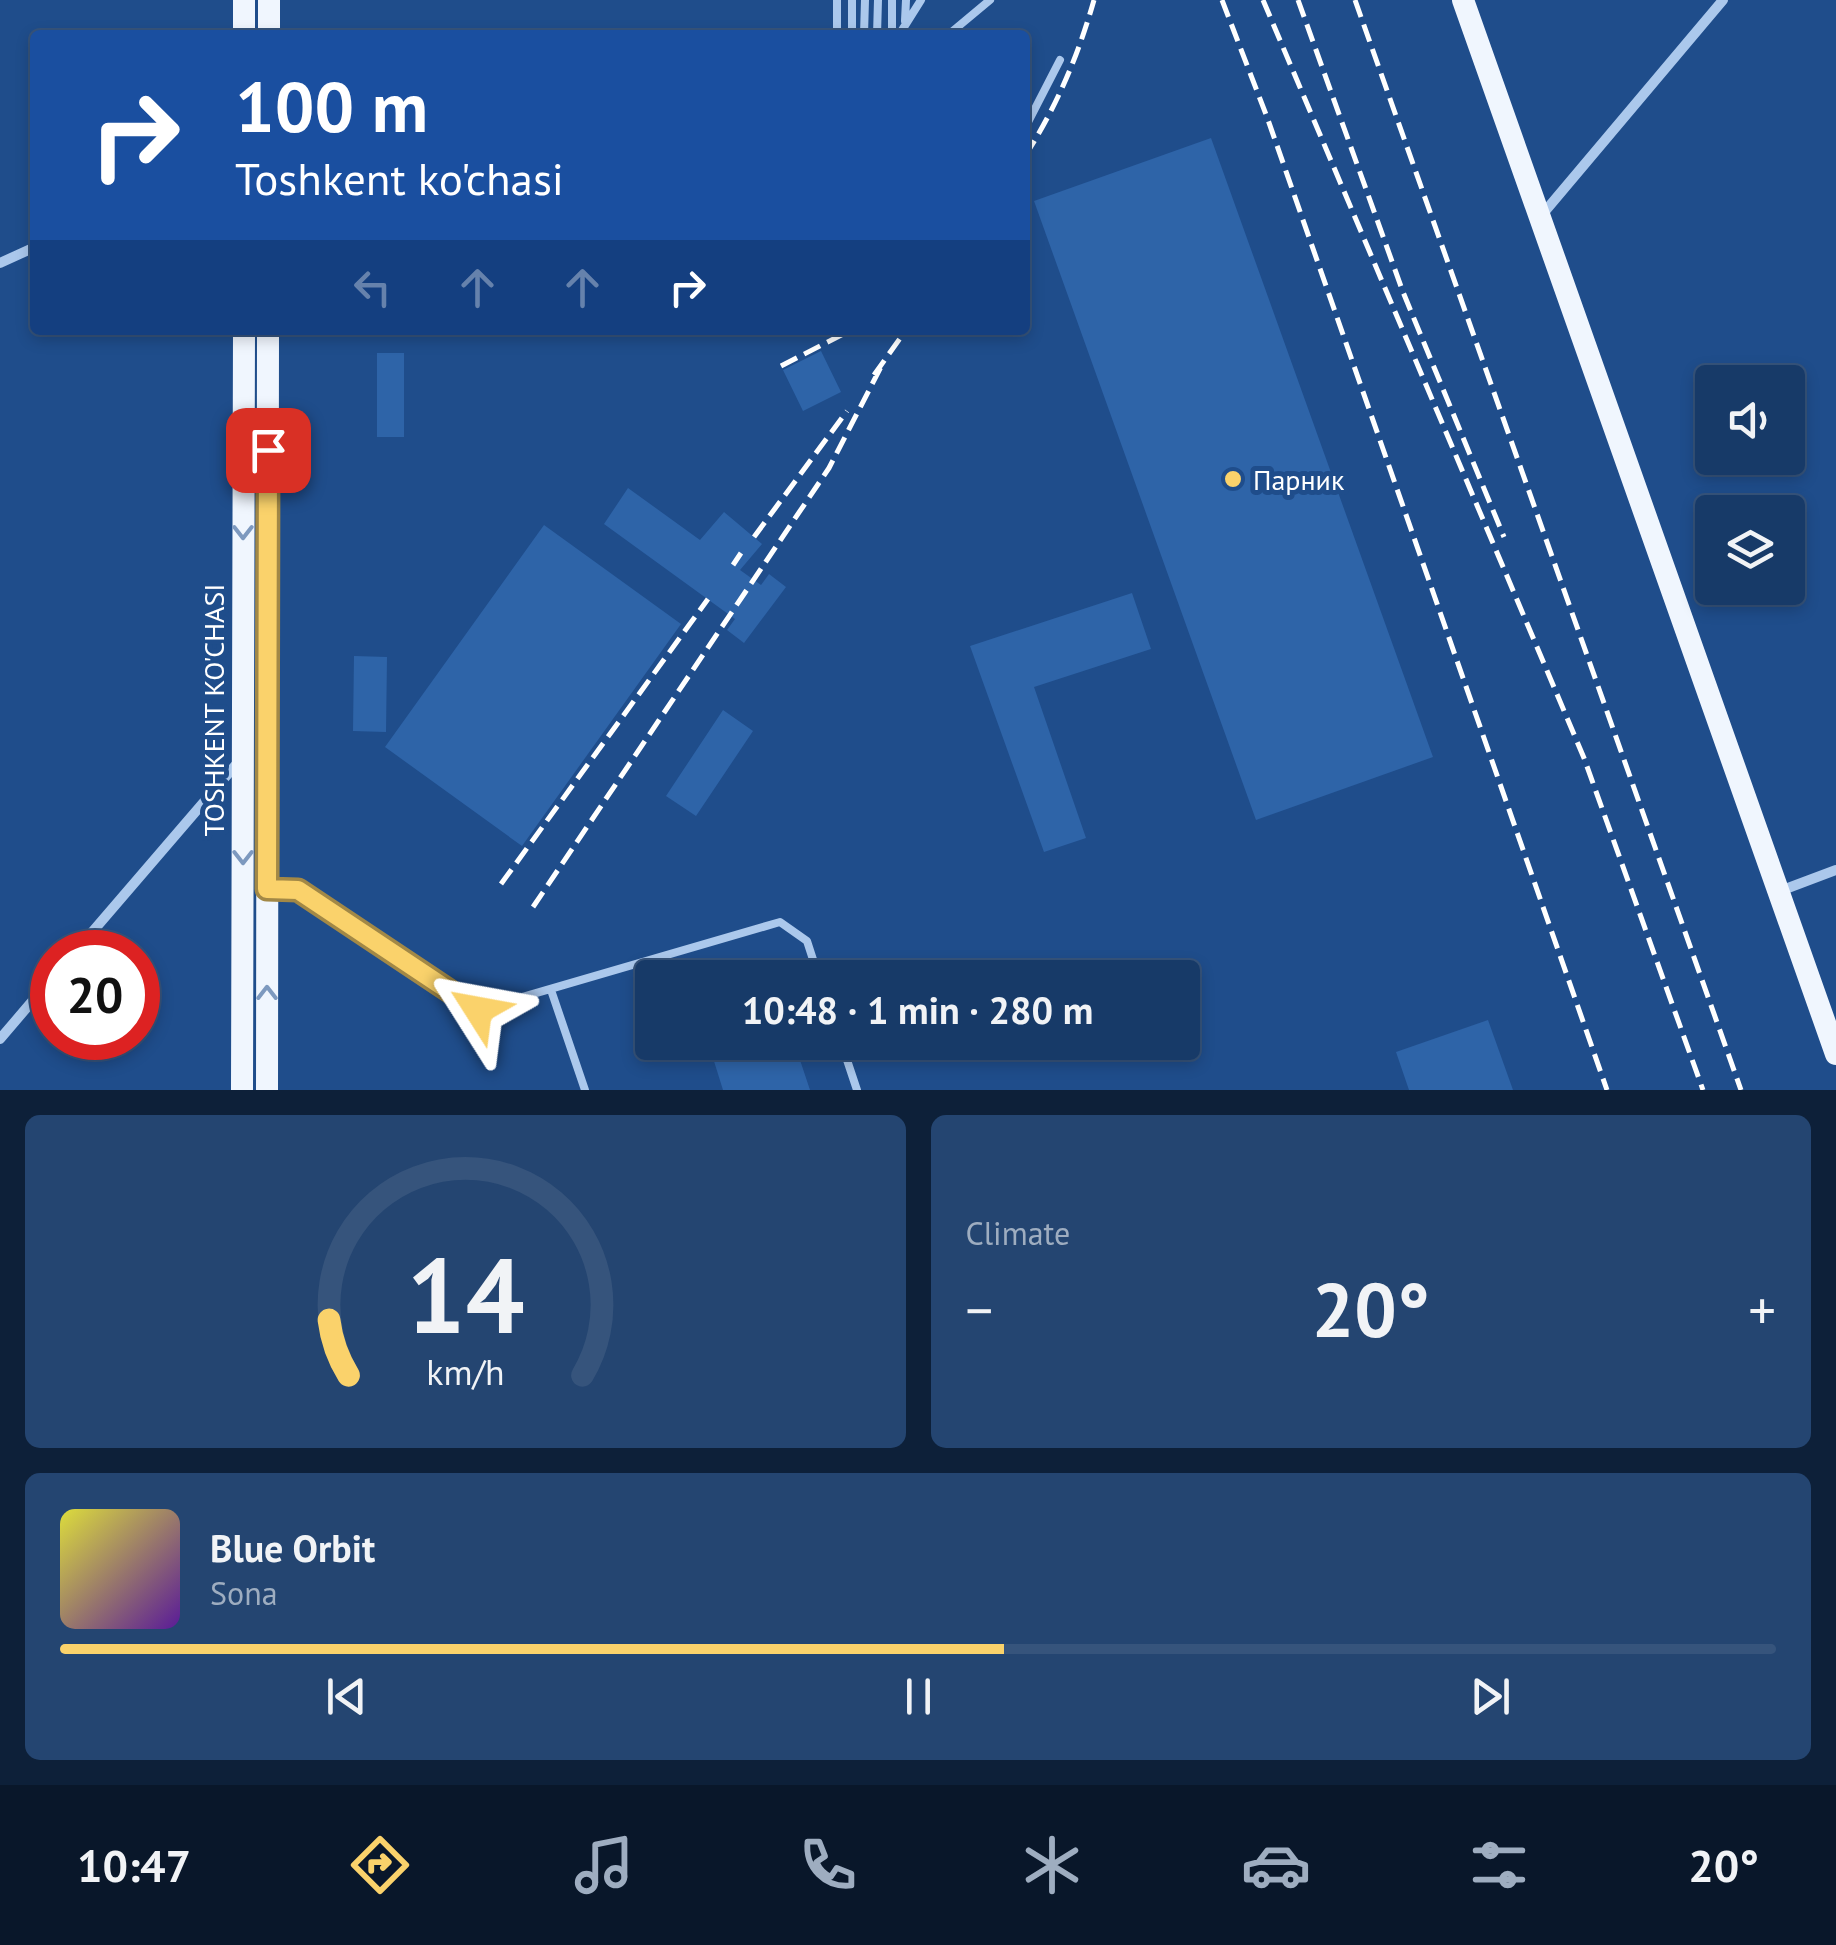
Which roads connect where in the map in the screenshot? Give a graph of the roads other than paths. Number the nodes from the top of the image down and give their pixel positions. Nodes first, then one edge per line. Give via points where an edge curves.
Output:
1 (244, 0) edge
2 (269, 0) edge
3 (837, 0) edge
4 (852, 0) edge
5 (865, 0) edge
6 (878, 0) edge
7 (892, 0) edge
8 (906, 0) edge
9 (990, 0) edge
10 (1464, 0) edge
11 (1723, 0) edge
12 (919, 2) edge
13 (905, 26) junction
14 (244, 30) edge
15 (269, 30) edge
16 (837, 30) edge
17 (852, 30) edge
18 (864, 30) edge
19 (878, 30) edge
20 (892, 30) edge
21 (903, 30) edge
22 (954, 30) edge
23 (1060, 60) dead end
24 (1030, 118) edge
25 (1541, 216) junction
26 (30, 249) edge
27 (0, 263) edge
28 (244, 335) edge
29 (268, 335) edge
30 (243, 757) junction
31 (1836, 870) edge
32 (267, 889) junction
33 (1780, 891) junction
34 (93, 930) edge
35 (651, 960) edge
36 (814, 960) edge
37 (635, 965) edge
38 (550, 990) junction
39 (30, 1004) edge
40 (0, 1039) edge
41 (1836, 1054) edge
42 (847, 1060) edge
43 (242, 1090) edge
44 (266, 1090) edge
45 (585, 1090) edge
46 (858, 1090) edge

1 - 14 main road
2 - 15 main road
3 - 16 lane
4 - 17 lane
5 - 18 lane
6 - 19 lane
7 - 20 lane
8 - 13 lane
9 - 22 lane
10 - 25 main road
11 - 25 street
12 - 13 lane
13 - 21 lane
23 - 24 lane
25 - 33 main road
26 - 27 street
28 -> 30 main road, TOSHKENT KO'CHASI
29 - 32 main road, TOSHKENT KO'CHASI
30 - 34 street
30 -> 43 main road, TOSHKENT KO'CHASI
31 - 33 street
32 - 38 lane via 298,890 478,1010
44 -> 32 main road, TOSHKENT KO'CHASI
33 - 41 main road
35 - 36 lane via 780,922 807,941
37 - 38 lane
38 - 45 lane
39 - 40 street
42 - 46 lane

